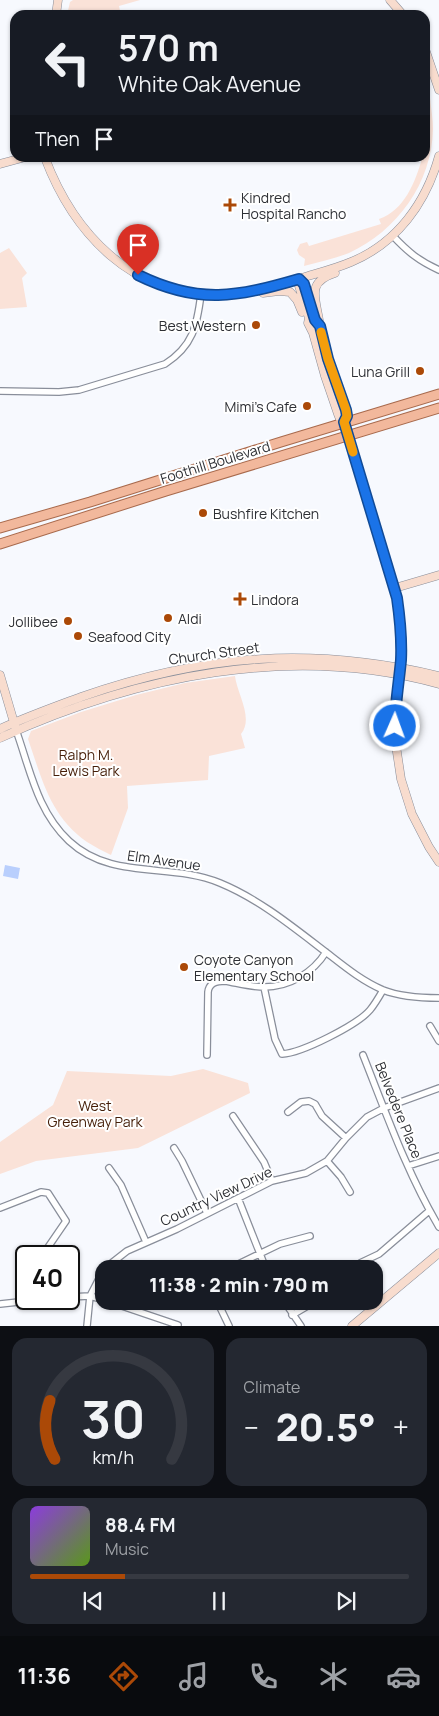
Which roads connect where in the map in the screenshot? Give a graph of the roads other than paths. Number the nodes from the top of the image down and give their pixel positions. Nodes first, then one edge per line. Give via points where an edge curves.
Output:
1 (390, 0) edge
2 (399, 10) edge
3 (430, 64) edge
4 (439, 90) edge
5 (439, 156) edge
6 (46, 162) edge
7 (393, 236) junction
8 (341, 266) junction
9 (439, 270) edge
10 (299, 279) junction
11 (259, 290) junction
12 (200, 294) junction
13 (308, 323) junction
14 (320, 326) junction
15 (0, 391) edge
16 (439, 394) edge
17 (439, 408) edge
18 (344, 422) junction
19 (349, 436) junction
20 (0, 528) edge
21 (0, 544) edge
22 (439, 575) edge
23 (395, 588) junction
24 (400, 671) junction
25 (0, 675) edge
26 (439, 676) edge
27 (439, 684) edge
28 (15, 726) junction
29 (0, 729) edge
30 (0, 738) edge
31 (439, 862) edge
32 (326, 952) junction
33 (264, 987) junction
34 (382, 990) junction
35 (439, 998) edge
36 (430, 1026) dead end
37 (439, 1041) edge
38 (207, 1055) dead end
39 (363, 1055) dead end
40 (439, 1088) edge
41 (384, 1108) junction
42 (288, 1112) dead end
43 (233, 1116) dead end
44 (346, 1138) junction
45 (174, 1148) dead end
46 (439, 1156) edge
47 (327, 1160) junction
48 (408, 1166) junction
49 (109, 1168) dead end
50 (272, 1181) junction
51 (350, 1192) dead end
52 (238, 1198) junction
53 (0, 1208) edge
54 (429, 1211) junction
55 (207, 1213) junction
56 (439, 1227) edge
57 (310, 1236) dead end
58 (146, 1242) junction
59 (49, 1245) edge
60 (439, 1253) edge
61 (259, 1254) junction
62 (116, 1260) edge
63 (247, 1260) edge
64 (262, 1260) edge
65 (366, 1260) edge
66 (95, 1286) edge
67 (90, 1296) junction
68 (80, 1297) edge
69 (95, 1298) edge
70 (15, 1302) edge
71 (0, 1304) edge
72 (134, 1310) edge
73 (222, 1310) edge
74 (289, 1310) edge
75 (301, 1310) edge
76 (292, 1315) junction
77 (178, 1324) dead end
78 (87, 1326) edge
79 (230, 1326) edge
80 (301, 1326) edge
81 (352, 1326) edge

1 - 2 street
3 - 4 street
5 - 7 street via 423,198
6 - 12 street via 69,207 107,254 150,281 174,290
7 - 8 street via 367,254
7 - 9 street via 422,263
8 - 10 street
8 - 14 street via 316,284
10 - 11 street
10 - 13 street
10 - 14 street via 304,284 315,320
11 - 12 street
11 - 13 street via 265,294 279,290 290,292
12 - 15 street via 194,333 176,357 165,364 79,390
13 - 18 street via 338,414
14 - 18 street via 346,410
16 - 18 main road, Foothill Boulevard
17 - 19 main road, Foothill Boulevard
18 - 19 street
18 - 20 main road, Foothill Boulevard
19 - 21 main road, Foothill Boulevard
19 - 23 street
22 - 23 street
23 - 24 street via 401,625
24 - 26 street, Church Street
24 - 27 street, Church Street
24 - 28 street, Church Street via 240,665 138,688
24 - 31 street via 395,739 401,779 415,821
25 - 28 street, Elm Avenue
28 - 29 street, Church Street
28 - 30 street, Church Street
28 - 32 street, Elm Avenue via 42,806 70,842 90,855 118,866 174,872 219,882 251,898
32 - 33 street via 315,966 294,980
32 - 34 street, Elm Avenue via 357,977
33 - 34 street via 275,1039 282,1054 299,1050 348,1027 371,1009
33 - 38 street via 225,981 209,986
34 - 35 street, Elm Avenue
36 - 37 street
39 - 41 street, Belvedere Place
40 - 41 street, Country View Drive
41 - 44 street, Country View Drive via 367,1117
41 - 48 street, Belvedere Place
42 - 44 street via 309,1101
43 - 50 street via 264,1162
44 - 47 street, Country View Drive
45 - 55 street
46 - 48 street
47 - 50 street, Country View Drive via 306,1173
47 - 51 street
48 - 54 street, Belvedere Place
49 - 58 street via 121,1185
50 - 52 street, Country View Drive
52 - 55 street, Country View Drive
52 - 61 street
53 - 59 street via 48,1193 66,1220
54 - 56 street, Belvedere Place
54 - 65 street via 379,1254
55 - 58 street, Country View Drive
57 - 61 street
58 - 62 street, Country View Drive
60 - 81 street
61 - 63 street
61 - 64 street
66 - 67 street, Country View Drive
67 - 68 street
67 - 69 street
67 - 78 street, Country View Drive
70 - 71 street
72 - 77 street
73 - 79 street
74 - 76 street
75 - 76 street
76 - 80 street

